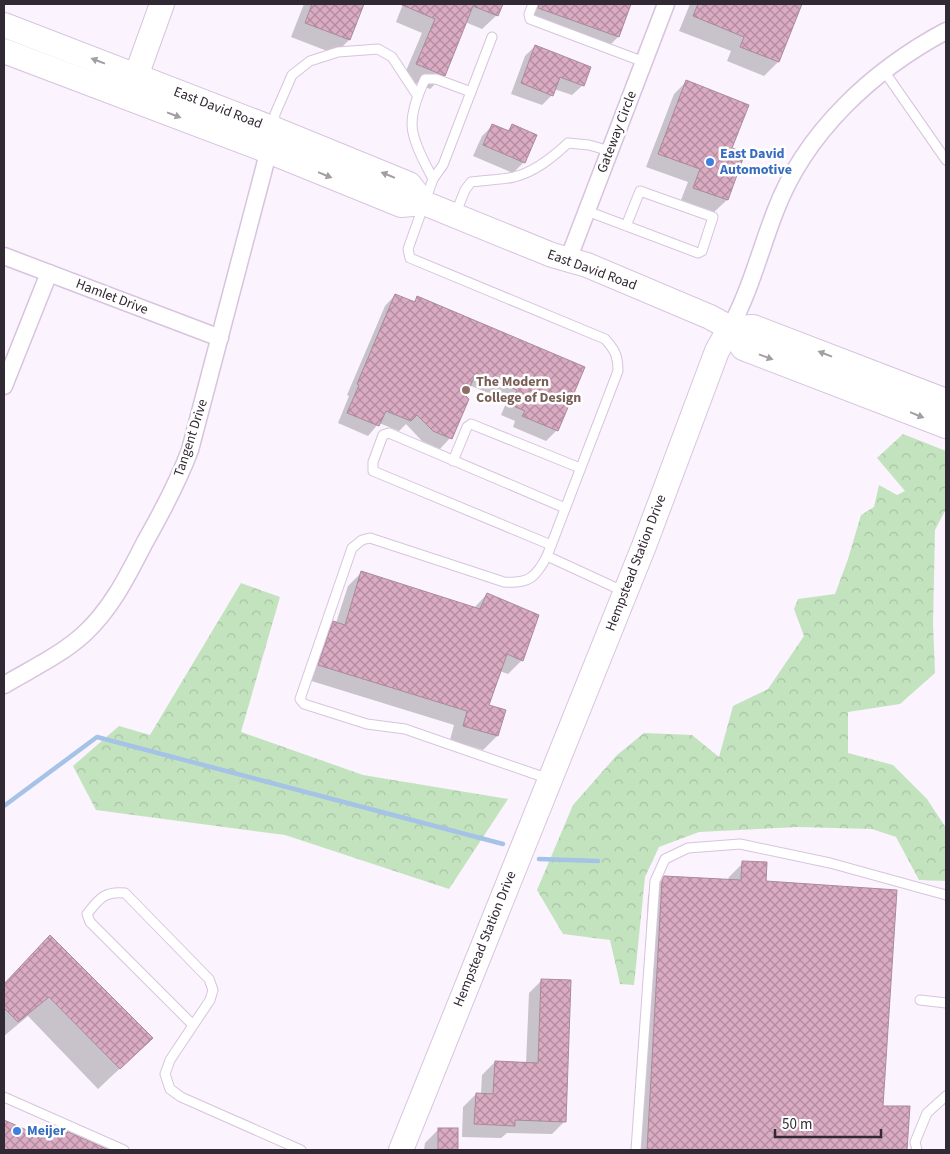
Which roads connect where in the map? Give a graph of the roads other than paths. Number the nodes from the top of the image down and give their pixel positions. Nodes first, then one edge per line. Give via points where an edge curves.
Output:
1 (162, 4) edge
2 (533, 4) edge
3 (666, 4) edge
4 (4, 25) edge
5 (946, 31) edge
6 (492, 37) dead end
7 (4, 51) edge
8 (644, 62) junction
9 (884, 70) junction
10 (136, 76) junction
11 (470, 92) junction
12 (417, 95) junction
13 (128, 98) junction
14 (271, 140) junction
15 (610, 151) junction
16 (946, 160) edge
17 (433, 180) junction
18 (424, 203) junction
19 (587, 211) junction
20 (454, 216) junction
21 (626, 226) junction
22 (4, 256) edge
23 (568, 260) junction
24 (49, 273) junction
25 (730, 328) junction
26 (220, 338) junction
27 (4, 386) edge
28 (946, 401) edge
29 (946, 426) edge
30 (453, 461) junction
31 (580, 468) junction
32 (564, 508) junction
33 (551, 546) junction
34 (547, 556) junction
35 (625, 592) junction
36 (4, 685) edge
37 (549, 779) junction
38 (946, 895) edge
39 (920, 1000) dead end
40 (946, 1003) edge
41 (193, 1025) junction
42 (946, 1096) edge
43 (4, 1097) edge
44 (124, 1150) edge
45 (301, 1150) edge
46 (400, 1150) edge
47 (636, 1150) edge
48 (917, 1150) edge

1 - 10 street
2 - 8 lane via 530,19
3 - 8 street, Gateway Circle
10 -> 4 street, East David Road
5 - 9 street, Hempstead Station Drive
6 - 11 lane
7 - 13 street, East David Road
8 - 15 street, Gateway Circle
9 - 16 lane
9 - 25 street, Hempstead Station Drive via 834,117 808,151 776,210
10 - 13 street
10 - 14 street, East David Road
11 - 12 lane via 436,79 425,79
11 - 17 lane via 443,165
12 - 14 lane via 392,57 378,49 338,52 310,61 292,75 275,114
12 - 17 lane via 412,125 420,154
13 -> 14 street, East David Road
14 - 18 street, East David Road via 401,205
14 - 26 street, Tangent Drive
15 - 19 street, Gateway Circle
15 - 20 lane via 568,144 553,157 515,177 471,182
17 - 18 lane
18 - 20 street, East David Road
18 - 31 lane via 408,249 410,258 605,339 614,348 618,370
19 - 21 lane
19 - 23 street, Gateway Circle
20 - 23 street, East David Road
21 - 21 lane via 640,191 713,217 702,251 698,253
22 - 24 street, Hamlet Drive
23 - 25 street, East David Road via 587,265
24 - 26 street, Hamlet Drive
24 - 27 street
28 -> 25 street, East David Road via 753,327
25 -> 29 street, East David Road via 743,348
25 - 35 street, Hempstead Station Drive via 717,352
26 - 36 street, Tangent Drive via 190,450 178,481 115,598 83,634
30 - 31 lane via 471,424
30 - 32 lane
30 - 33 lane via 389,433 383,435 373,471
31 - 32 lane
32 - 33 lane
33 - 34 lane
34 - 35 lane
34 - 37 lane via 540,569 518,584 370,538 362,540 352,548 300,699 304,704 367,724 406,729
35 - 37 street, Hempstead Station Drive
37 - 46 street, Hempstead Station Drive
38 - 47 lane via 830,863 740,844 688,848 665,858 654,881
39 - 40 lane
41 - 41 lane via 210,1000 213,990 209,979 125,893 113,892 99,899 87,914 90,922
41 - 45 lane via 170,1060 165,1074 170,1089 181,1097
42 - 48 lane via 927,1113 915,1142
43 - 44 lane

